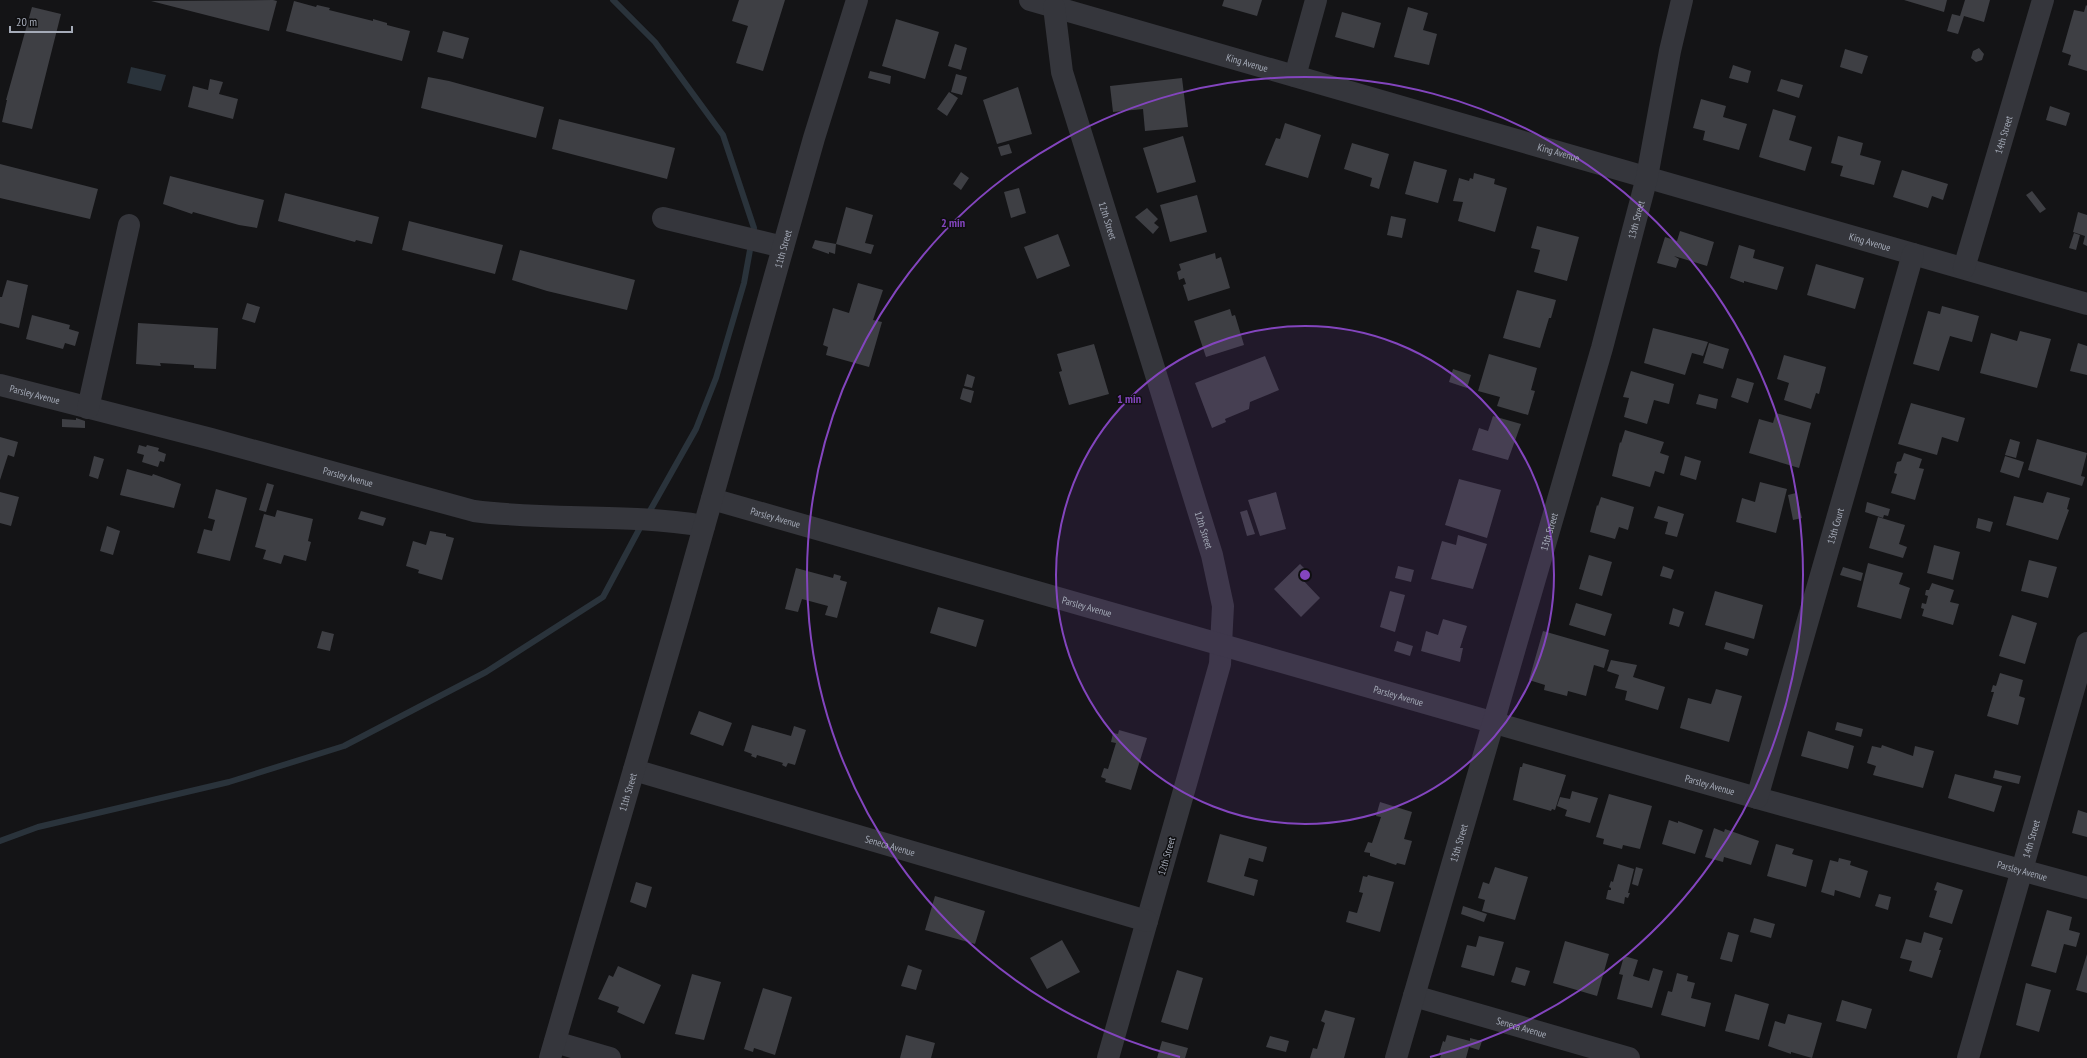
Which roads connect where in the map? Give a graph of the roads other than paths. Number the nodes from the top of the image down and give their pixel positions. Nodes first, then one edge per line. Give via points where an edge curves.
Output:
1 (857, 0) edge
2 (1030, 0) edge
3 (1316, 0) edge
4 (1682, 0) edge
5 (2043, 0) edge
6 (1054, 7) junction
7 (1294, 76) junction
8 (1647, 177) junction
9 (663, 218) dead end
10 (129, 225) dead end
11 (773, 245) junction
12 (1913, 254) junction
13 (1964, 268) junction
14 (2087, 304) edge
15 (0, 384) edge
16 (88, 408) junction
17 (712, 499) junction
18 (704, 526) junction
19 (2087, 643) edge
20 (1222, 646) junction
21 (1493, 723) junction
22 (634, 770) junction
23 (1757, 798) junction
24 (2021, 870) junction
25 (2087, 888) edge
26 (1147, 921) junction
27 (1414, 996) junction
28 (553, 1050) edge
29 (610, 1058) edge
30 (1108, 1058) edge
31 (1396, 1058) edge
32 (1629, 1058) edge
33 (1968, 1058) edge

1 - 11 street, 11th Street
2 - 6 street, King Avenue
3 - 7 street
4 - 8 street, 13th Street
5 - 13 street, 14th Street
6 - 7 street, King Avenue
6 - 20 street, 12th Street via 1062,72 1212,555 1223,606
7 - 8 street, King Avenue
8 - 12 street, King Avenue
8 - 21 street, 13th Street via 1602,348
9 - 11 street
10 - 16 street
11 - 17 street, 11th Street
12 - 13 street, King Avenue
12 - 23 street, 13th Court
13 - 14 street, King Avenue
15 - 16 street, Parsley Avenue
16 - 18 street, Parsley Avenue via 211,438 474,511 510,516 669,520
17 - 18 street, 11th Street
17 - 20 street, Parsley Avenue
18 - 22 street, 11th Street
19 - 24 street, 14th Street
20 - 21 street, Parsley Avenue
20 - 26 street, 12th Street via 1220,664
21 - 23 street, Parsley Avenue
21 - 27 street, 13th Street
22 - 26 street, Seneca Avenue
22 - 28 street, 11th Street
23 - 24 street, Parsley Avenue
24 - 25 street, Parsley Avenue
24 - 33 street, 14th Street
26 - 30 street, 12th Street
27 - 31 street, 13th Street
27 - 32 street, Seneca Avenue
28 - 29 street

